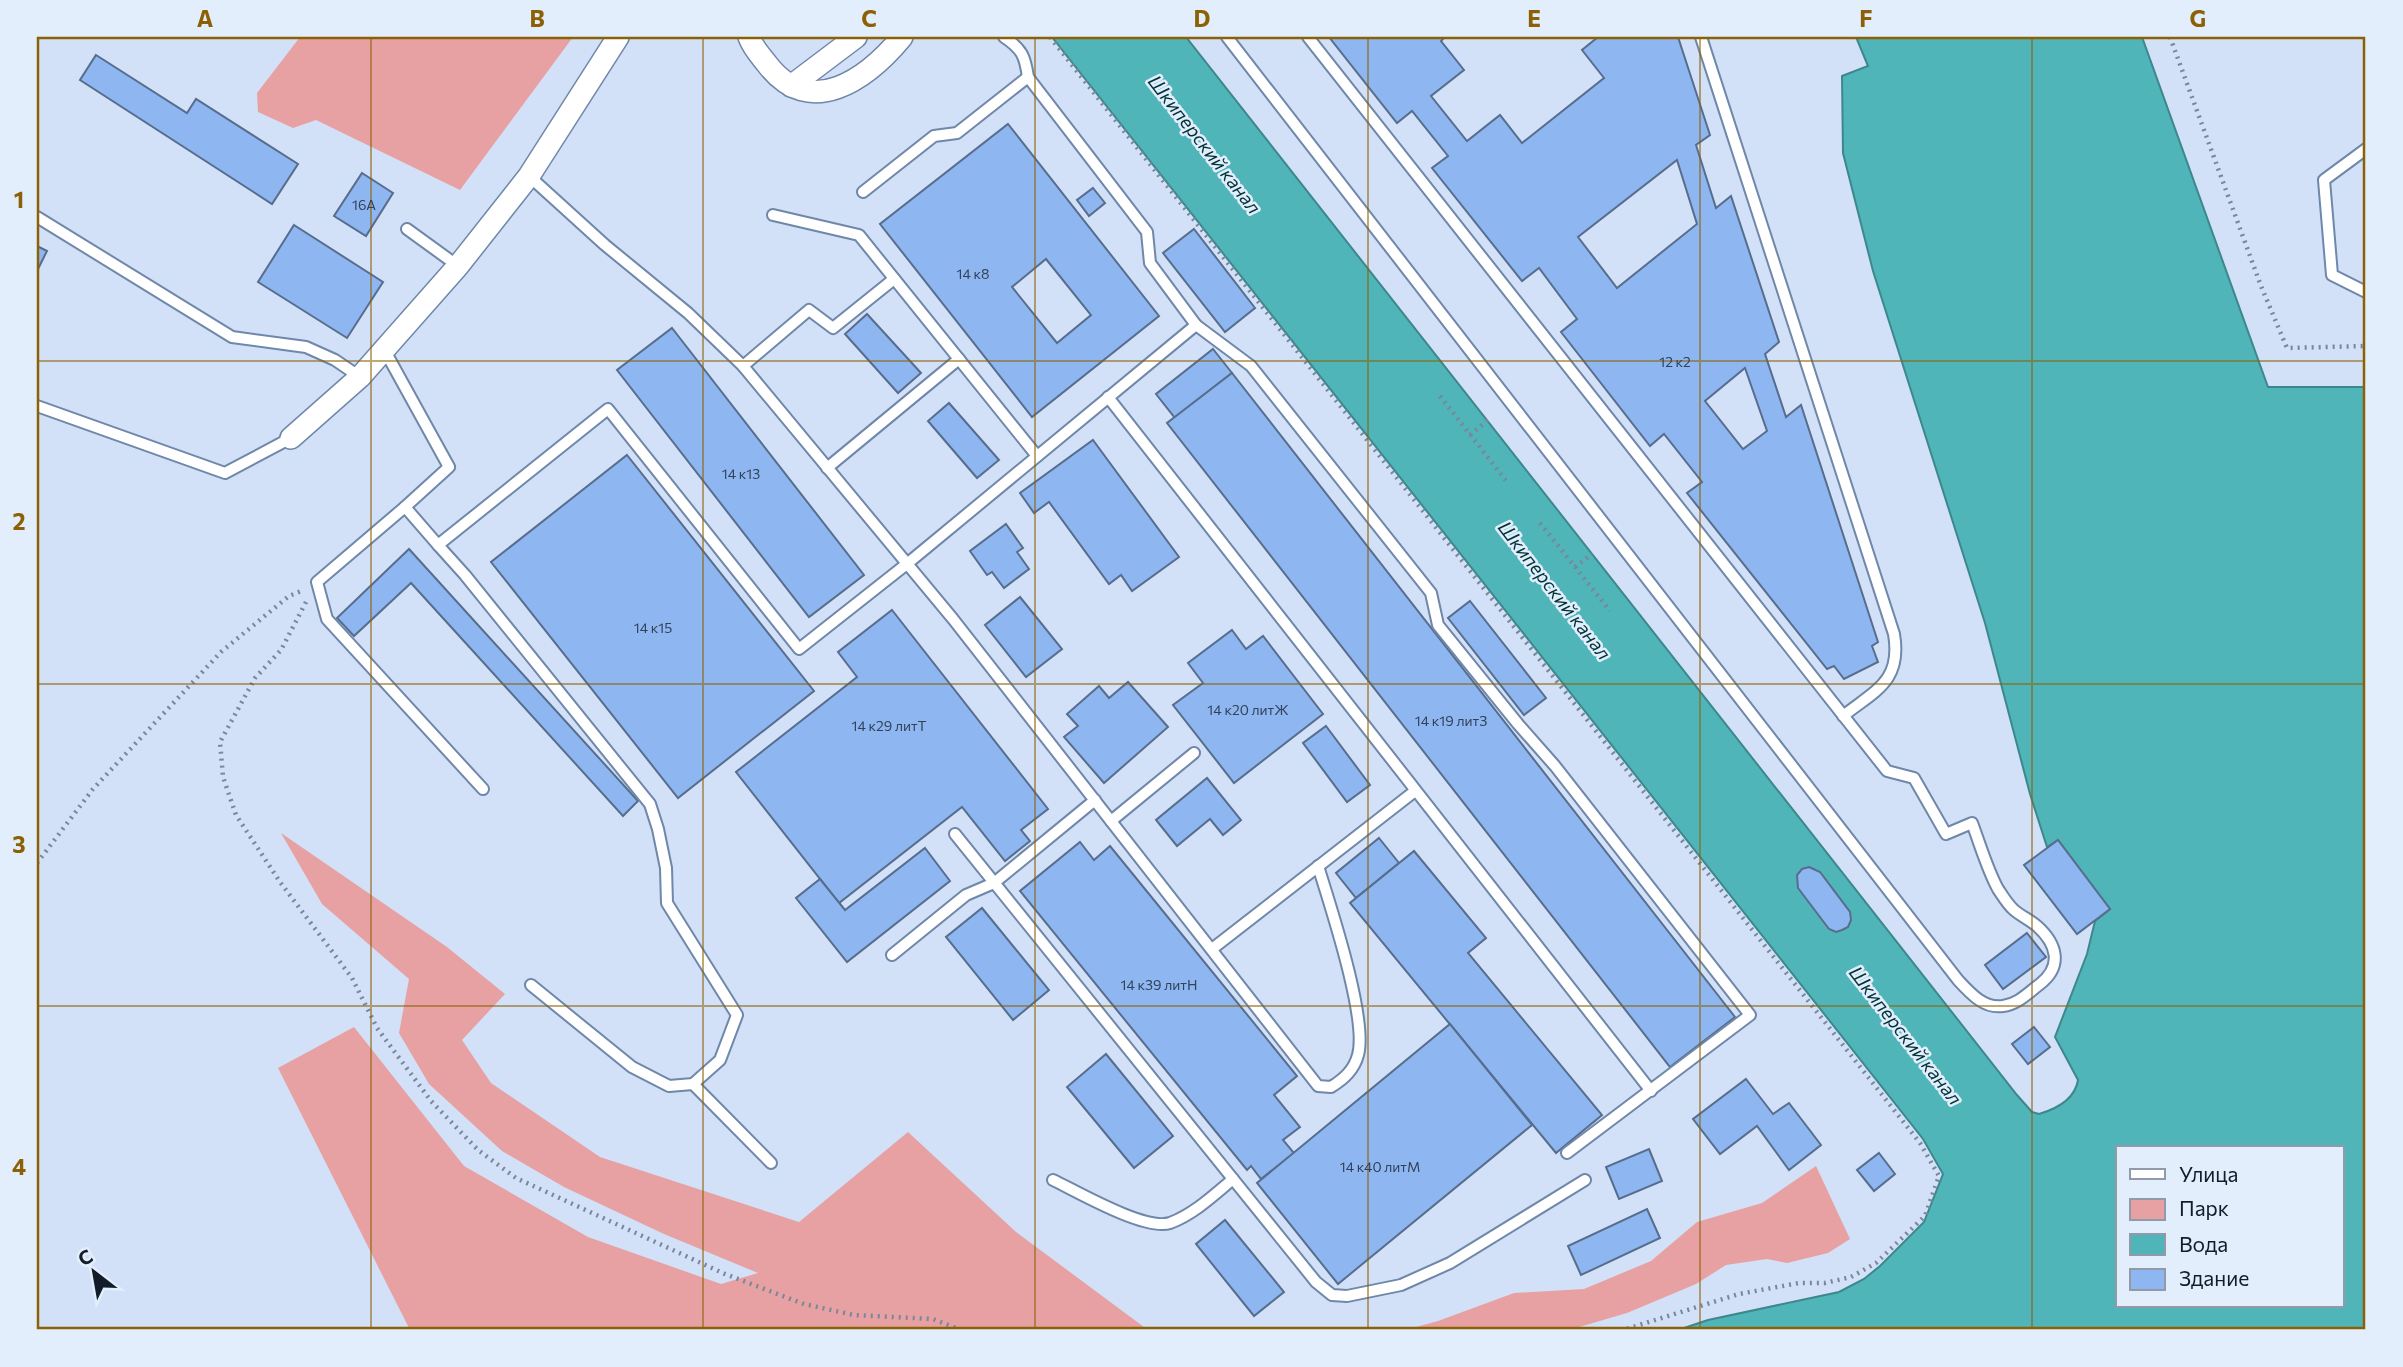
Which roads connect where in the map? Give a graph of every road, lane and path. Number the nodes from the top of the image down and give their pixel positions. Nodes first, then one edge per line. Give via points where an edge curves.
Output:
1 (618, 37) edge
2 (749, 37) edge
3 (856, 37) edge
4 (901, 37) edge
5 (1004, 37) edge
6 (1050, 37) edge
7 (1227, 37) edge
8 (1308, 37) edge
9 (1701, 37) edge
10 (2170, 37) edge
11 (1028, 77) junction
12 (791, 86) junction
13 (2366, 149) edge
14 (529, 176) junction
15 (863, 192) dead end
16 (774, 215) dead end
17 (37, 217) edge
18 (407, 229) dead end
19 (458, 267) junction
20 (894, 279) junction
21 (2366, 292) edge
22 (1196, 324) junction
23 (2366, 346) edge
24 (385, 351) junction
25 (959, 359) junction
26 (743, 366) junction
27 (360, 377) junction
28 (1440, 396) dead end
29 (1108, 397) junction
30 (37, 406) edge
31 (1488, 421) dead end
32 (1470, 435) junction
33 (291, 438) joint
34 (1037, 456) junction
35 (827, 468) junction
36 (1507, 482) dead end
37 (405, 507) junction
38 (1540, 523) dead end
39 (438, 545) junction
40 (1592, 554) dead end
41 (908, 563) junction
42 (1575, 567) junction
43 (317, 582) junction
44 (289, 596) dead end
45 (1610, 611) dead end
46 (1843, 716) junction
47 (1194, 753) dead end
48 (482, 789) dead end
49 (1415, 791) junction
50 (1094, 800) junction
51 (1111, 821) junction
52 (955, 834) dead end
53 (37, 863) edge
54 (1318, 866) junction
55 (995, 883) junction
56 (1212, 950) junction
57 (892, 955) dead end
58 (531, 985) dead end
59 (693, 1084) junction
60 (1651, 1091) junction
61 (1567, 1153) dead end
62 (771, 1163) dead end
63 (1053, 1180) dead end
64 (1233, 1180) junction
65 (1585, 1180) dead end
66 (961, 1330) edge
67 (1623, 1330) edge

1 - 14 street
2 - 12 street via 776,77
3 - 12 street
4 - 12 street via 867,71 831,92
5 - 11 lane via 1025,57
6 - 67 path via 1912,1132 1939,1176 1925,1216 1876,1263 1851,1277 1739,1294
7 - 46 lane via 1958,980 1985,1004 2001,1007 2017,1002 2054,970 2052,944 2014,910 1997,887 1972,823 1946,834 1914,778 1887,771
8 - 46 lane
9 - 46 lane via 1894,634 1897,653 1892,673
10 - 23 path via 2287,348
11 - 15 lane via 957,133 934,136
11 - 22 lane via 1147,232 1150,263
13 - 21 lane via 2324,180 2332,275
14 - 19 street
14 - 26 lane
16 - 20 lane via 859,235
17 - 27 lane via 232,337 306,347
18 - 19 lane
19 - 24 street
20 - 25 lane
20 - 26 lane via 833,328 810,310
22 - 29 lane
22 - 60 lane via 1251,366 1431,593 1438,625 1750,1015
24 - 27 street
24 - 37 lane via 449,467
25 - 34 lane
25 - 35 lane
26 - 35 lane
27 - 33 street
28 - 32 path
29 - 34 lane
29 - 49 lane
30 - 33 lane via 225,473
31 - 32 path
32 - 36 path
34 - 41 lane
35 - 41 lane
37 - 39 lane
37 - 43 lane
38 - 42 path
39 - 41 lane via 608,409 799,649
39 - 59 lane via 650,804 666,868 667,903 737,1014 720,1060
40 - 42 path
41 - 50 lane
42 - 45 path
43 - 48 lane via 327,619
43 - 66 path via 281,650 255,678 220,741 223,776 236,815 352,978 377,1028 431,1101 478,1150 516,1178 725,1273 804,1304 854,1315 933,1319
44 - 53 path via 221,652 166,710 93,789
47 - 51 lane
49 - 54 lane
49 - 60 lane
50 - 51 lane
50 - 55 lane
51 - 56 lane
52 - 55 lane
54 - 56 lane
54 - 56 lane via 1337,925 1358,1020 1358,1054 1341,1082 1318,1086
55 - 57 lane via 967,895
55 - 64 lane
58 - 59 lane via 632,1067 669,1086
59 - 62 lane
60 - 61 lane
63 - 64 lane via 1142,1222 1167,1224 1191,1213
64 - 65 lane via 1316,1282 1332,1294 1347,1296 1401,1285 1450,1263

